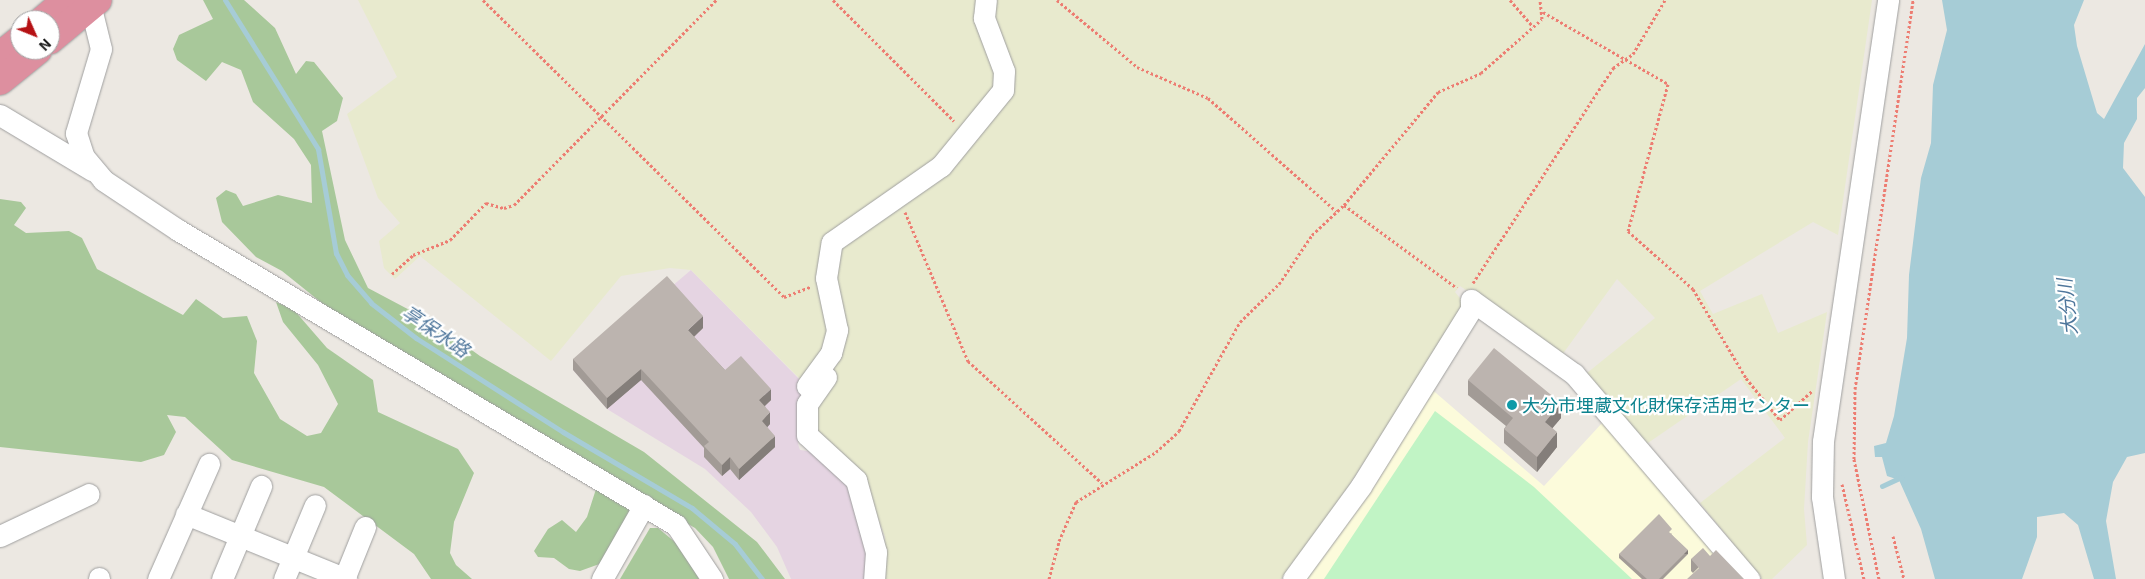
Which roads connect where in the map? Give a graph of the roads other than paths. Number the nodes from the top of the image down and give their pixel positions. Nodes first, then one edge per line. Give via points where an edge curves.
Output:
1 (986, 0) edge
2 (1888, 0) edge
3 (86, 2) edge
4 (60, 13) edge
5 (60, 29) edge
6 (10, 48) edge
7 (0, 56) edge
8 (26, 60) edge
9 (0, 81) edge
10 (0, 115) edge
11 (92, 170) junction
12 (836, 321) junction
13 (807, 386) dead end
14 (209, 464) dead end
15 (260, 486) dead end
16 (89, 494) dead end
17 (315, 505) dead end
18 (644, 505) junction
19 (186, 514) junction
20 (365, 527) dead end
21 (0, 536) edge
22 (240, 536) junction
23 (293, 557) junction
24 (158, 579) edge
25 (222, 579) edge
26 (284, 579) edge
27 (345, 579) edge
28 (602, 579) edge
29 (712, 579) edge
30 (874, 579) edge
31 (1293, 579) edge
32 (1749, 579) edge
33 (1834, 579) edge

1 - 12 street via 985,24 1005,84 968,136 941,166 832,242 826,278
2 - 33 street via 1822,458
3 - 4 highway
3 - 5 highway
3 - 11 street via 101,49 76,133
6 - 7 highway
8 - 9 highway
10 - 11 street
11 - 18 street via 178,230
12 - 13 street via 832,354
12 - 30 street via 842,353 807,404 806,428 810,440 856,480 876,552
14 - 19 street
15 - 22 street
16 - 21 street
17 - 23 street
18 - 28 street
18 - 29 street via 682,530
19 - 22 street
19 - 24 street
20 - 27 street
22 - 23 street
22 - 25 street
23 - 26 street
23 - 27 street
31 - 32 street via 1361,486 1471,309 1471,300 1574,374

